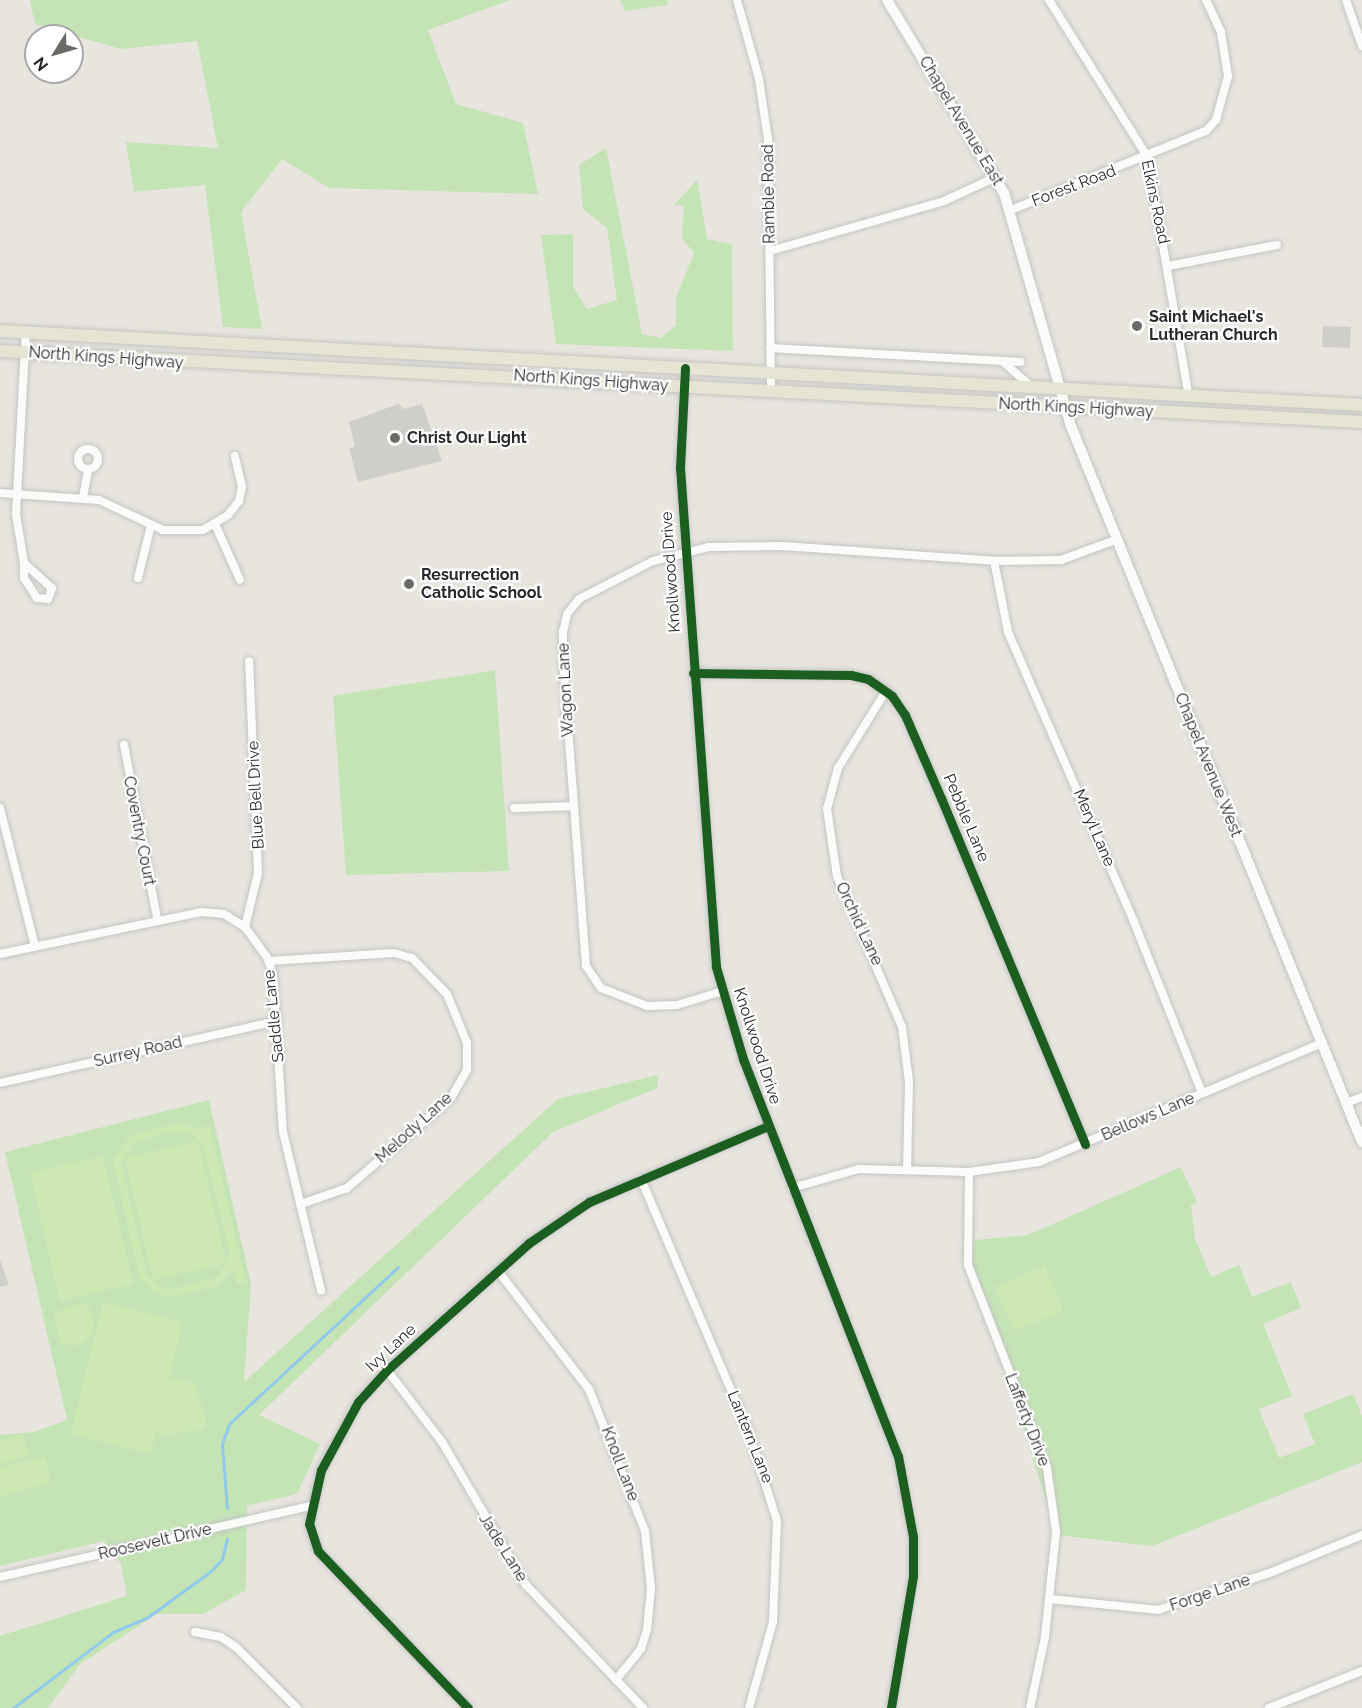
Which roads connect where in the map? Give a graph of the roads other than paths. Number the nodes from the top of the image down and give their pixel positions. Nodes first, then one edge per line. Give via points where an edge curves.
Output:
1 (737, 0) edge
2 (886, 0) edge
3 (1049, 0) edge
4 (1206, 0) edge
5 (1346, 0) edge
6 (1362, 46) edge
7 (1148, 158) junction
8 (996, 177) junction
9 (1011, 210) junction
10 (1276, 245) dead end
11 (770, 251) junction
12 (1168, 266) junction
13 (0, 331) edge
14 (26, 332) junction
15 (770, 348) junction
16 (0, 351) edge
17 (24, 352) junction
18 (1002, 361) junction
19 (1021, 362) dead end
20 (685, 368) junction
21 (769, 372) junction
22 (1030, 386) junction
23 (684, 387) junction
24 (1058, 387) junction
25 (771, 392) junction
26 (1188, 393) junction
27 (1362, 405) edge
28 (1064, 407) junction
29 (1362, 422) edge
30 (235, 456) dead end
31 (88, 472) dead end
32 (0, 493) edge
33 (16, 493) junction
34 (82, 497) junction
35 (215, 524) junction
36 (151, 525) junction
37 (1115, 540) junction
38 (685, 554) junction
39 (994, 561) junction
40 (24, 563) dead end
41 (138, 579) dead end
42 (240, 580) dead end
43 (249, 661) dead end
44 (693, 673) junction
45 (886, 691) junction
46 (124, 745) dead end
47 (573, 806) junction
48 (0, 808) edge
49 (514, 808) dead end
50 (157, 918) junction
51 (244, 927) junction
52 (35, 946) junction
53 (0, 954) edge
54 (268, 961) junction
55 (723, 991) junction
56 (277, 1021) junction
57 (1322, 1043) junction
58 (0, 1083) edge
59 (1202, 1094) junction
60 (1362, 1097) edge
61 (1346, 1103) junction
62 (768, 1126) junction
63 (1359, 1127) edge
64 (1362, 1142) edge
65 (1085, 1144) junction
66 (907, 1170) junction
67 (969, 1172) junction
68 (641, 1179) junction
69 (792, 1188) junction
70 (301, 1204) junction
71 (498, 1271) junction
72 (321, 1290) dead end
73 (387, 1370) junction
74 (309, 1506) junction
75 (1362, 1535) edge
76 (0, 1577) edge
77 (1050, 1599) junction
78 (195, 1632) dead end
79 (1362, 1671) edge
80 (616, 1680) junction
81 (297, 1708) edge
82 (468, 1708) edge
83 (643, 1708) edge
84 (749, 1708) edge
85 (891, 1708) edge
86 (1030, 1708) edge
87 (1269, 1708) edge

1 - 11 street, Ramble Road via 765,110
2 - 8 main road, Chapel Avenue East
3 - 7 street, Elkins Road
4 - 7 street, Forest Road via 1227,56 1222,104 1206,131
5 - 6 street
7 - 9 street, Forest Road
7 - 12 street, Elkins Road
8 - 9 main road, Chapel Avenue East
8 - 11 street via 944,201
9 - 24 main road, Chapel Avenue East
10 - 12 street
11 - 15 street, Ramble Road
12 - 26 street, Elkins Road
13 - 14 main road, North Kings Highway
14 - 17 street
14 - 20 main road, North Kings Highway
15 - 18 street
15 - 21 street, Ramble Road
16 - 17 main road, North Kings Highway
17 - 23 main road, North Kings Highway
17 - 33 street
18 - 19 street
18 - 22 street
20 - 21 main road, North Kings Highway
20 - 23 street, Knollwood Drive
21 - 22 main road, North Kings Highway
21 - 25 street, Ramble Road
22 - 24 main road, North Kings Highway
23 - 25 main road, North Kings Highway
23 - 38 street, Knollwood Drive via 680,468
24 - 26 main road, North Kings Highway
24 - 28 main road, Chapel Avenue West
25 - 28 main road, North Kings Highway
26 - 27 main road, North Kings Highway
28 - 29 main road, North Kings Highway
28 - 37 main road, Chapel Avenue West
30 - 35 street via 242,487 239,501
31 - 34 street
32 - 33 street
33 - 34 street
33 - 40 street
34 - 36 street via 99,500
35 - 36 street via 186,532
35 - 42 street
36 - 41 street
37 - 39 street, Wagon Lane via 1061,560
37 - 57 main road, Chapel Avenue West
38 - 39 street, Wagon Lane via 709,547 782,546
38 - 44 street, Knollwood Drive
38 - 47 street, Wagon Lane via 653,561 589,591 567,614 564,670
39 - 59 street, Meryl Lane via 1008,632 1125,900
43 - 51 street, Blue Bell Drive via 258,873
44 - 45 street, Pebble Lane via 852,675
44 - 55 street, Knollwood Drive via 704,844
45 - 65 street, Pebble Lane via 905,715
45 - 66 street, Orchid Lane via 838,768 827,809 837,876 902,1027 909,1082
46 - 50 street, Coventry Court
47 - 49 street
47 - 55 street, Wagon Lane via 583,950 586,966 601,988 647,1006 676,1005
48 - 52 street
50 - 51 street, Saddle Lane via 224,914
50 - 52 street, Saddle Lane
51 - 54 street, Saddle Lane
52 - 53 street, Saddle Lane
54 - 56 street, Saddle Lane
54 - 70 street, Melody Lane via 394,953 412,958 447,994 467,1043 467,1070 451,1098 347,1188
55 - 62 street, Knollwood Drive
56 - 58 street, Surrey Road
56 - 70 street, Saddle Lane via 283,1132
57 - 59 street, Bellows Lane
57 - 61 main road, Chapel Avenue West
59 - 65 street, Bellows Lane
60 - 61 street
61 - 63 main road, Chapel Avenue West
62 - 68 street, Ivy Lane
62 - 69 street, Knollwood Drive
63 - 64 main road, Chapel Avenue West
65 - 67 street, Bellows Lane via 1039,1162
66 - 67 street, Bellows Lane
66 - 69 street, Bellows Lane via 859,1169
67 - 77 street, Lafferty Drive via 968,1265 1047,1468 1056,1532
68 - 71 street, Ivy Lane via 567,1215
68 - 84 street, Lantern Lane via 748,1430 775,1510 780,1552 773,1622
69 - 85 street, Knollwood Drive via 881,1406 898,1455 909,1507 913,1575
70 - 72 street, Saddle Lane
71 - 73 street, Ivy Lane
71 - 80 street, Knoll Lane via 589,1389 645,1531 651,1589 647,1630 641,1649
73 - 74 street, Ivy Lane via 358,1402 321,1470
73 - 80 street, Jade Lane via 442,1442 526,1585
74 - 76 street, Roosevelt Drive
74 - 82 street, Ivy Lane via 310,1533 325,1561
75 - 77 street, Forge Lane via 1261,1576 1158,1610
77 - 86 street, Lafferty Drive
78 - 81 street via 221,1637 236,1647
79 - 87 street
80 - 83 street, Jade Lane

